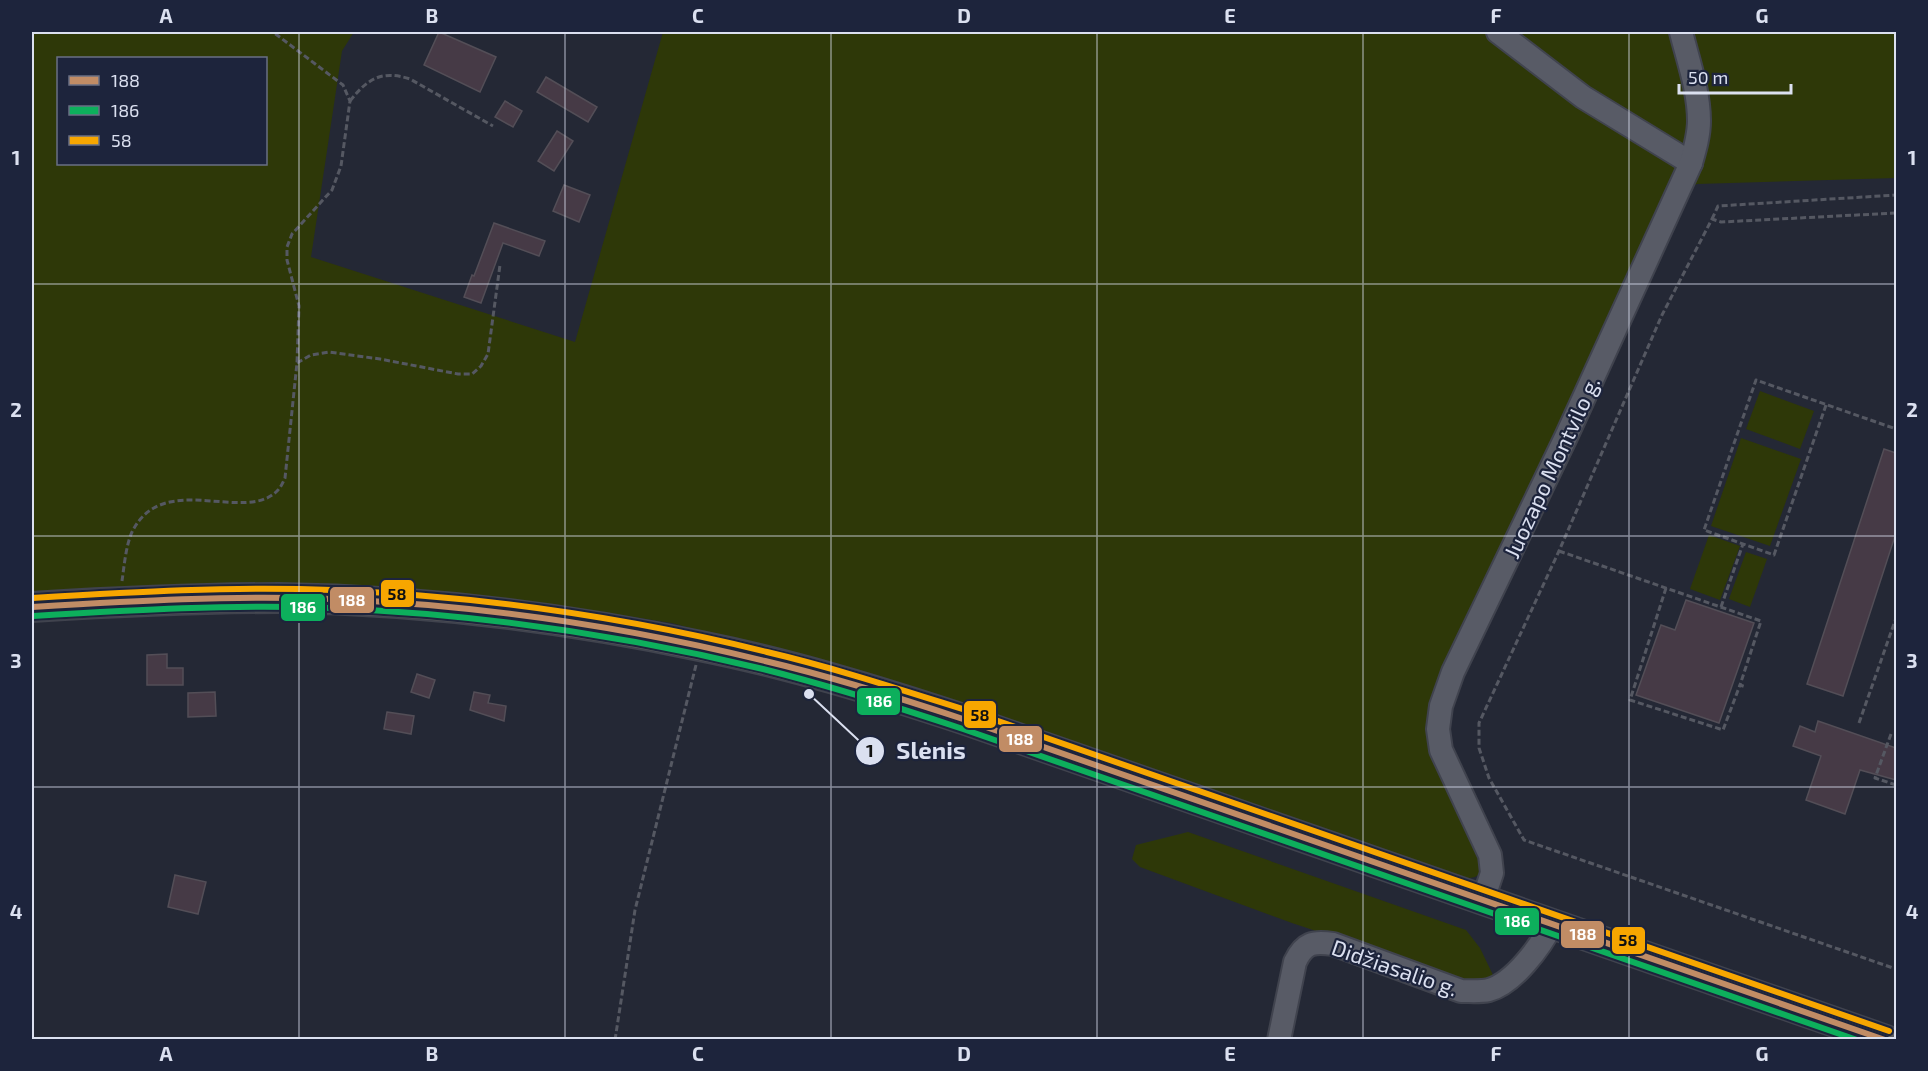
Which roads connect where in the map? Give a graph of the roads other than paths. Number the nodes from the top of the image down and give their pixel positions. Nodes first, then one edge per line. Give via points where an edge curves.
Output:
1 (1498, 32) edge
2 (1681, 32) edge
3 (1691, 163) junction
4 (32, 607) edge
5 (1483, 900) junction
6 (1552, 924) junction
7 (1279, 1040) edge
8 (1886, 1040) edge

1 - 3 street via 1583,97
2 - 3 street, Juozapo Montvilo g. via 1698,113
3 - 5 street, Juozapo Montvilo g. via 1566,438 1453,672 1441,706 1441,750 1490,855 1492,873
4 - 5 main road via 280,598 375,602 546,619 701,646 839,680 966,720
5 - 6 main road
6 - 7 street, Didžiasalio g. via 1542,943 1510,978 1477,992 1461,991 1333,944 1309,945 1300,950 1295,962
6 - 8 main road

